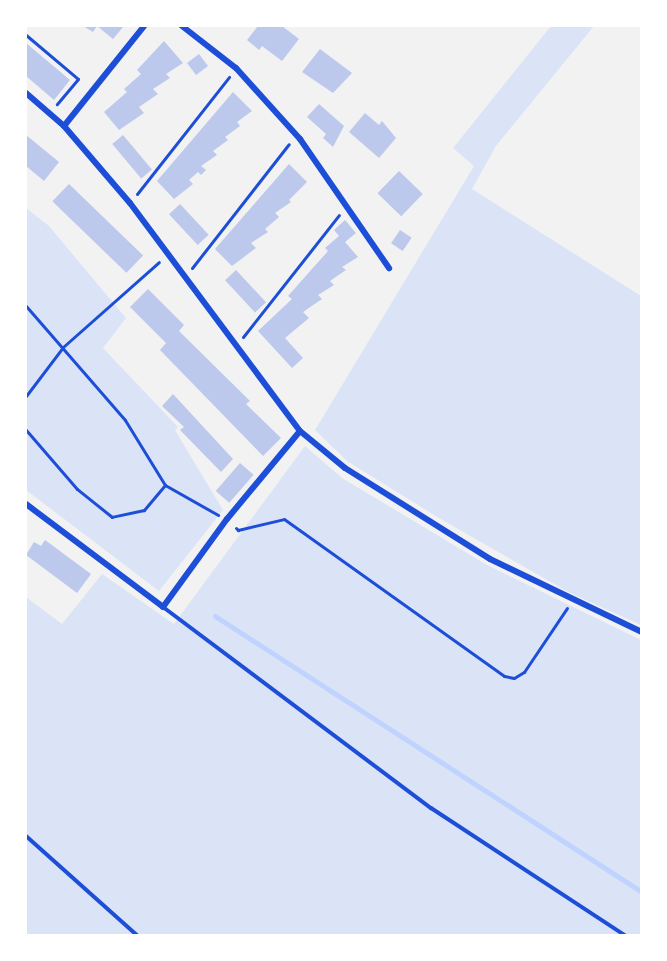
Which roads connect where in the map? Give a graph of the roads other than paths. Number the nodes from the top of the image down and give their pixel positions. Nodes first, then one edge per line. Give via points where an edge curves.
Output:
1 (144, 26) edge
2 (182, 26) edge
3 (26, 93) edge
4 (64, 126) junction
5 (389, 268) dead end
6 (300, 431) junction
7 (26, 504) edge
8 (163, 607) junction
9 (642, 632) edge
10 (26, 836) edge
11 (138, 936) edge
12 (626, 936) edge

1 - 4 street
2 - 5 street via 236,68 296,134
3 - 4 street
4 - 6 street via 130,203
6 - 8 street via 227,519
6 - 9 street via 345,468 490,559
7 - 8 street
8 - 12 lane via 431,808
10 - 11 lane

